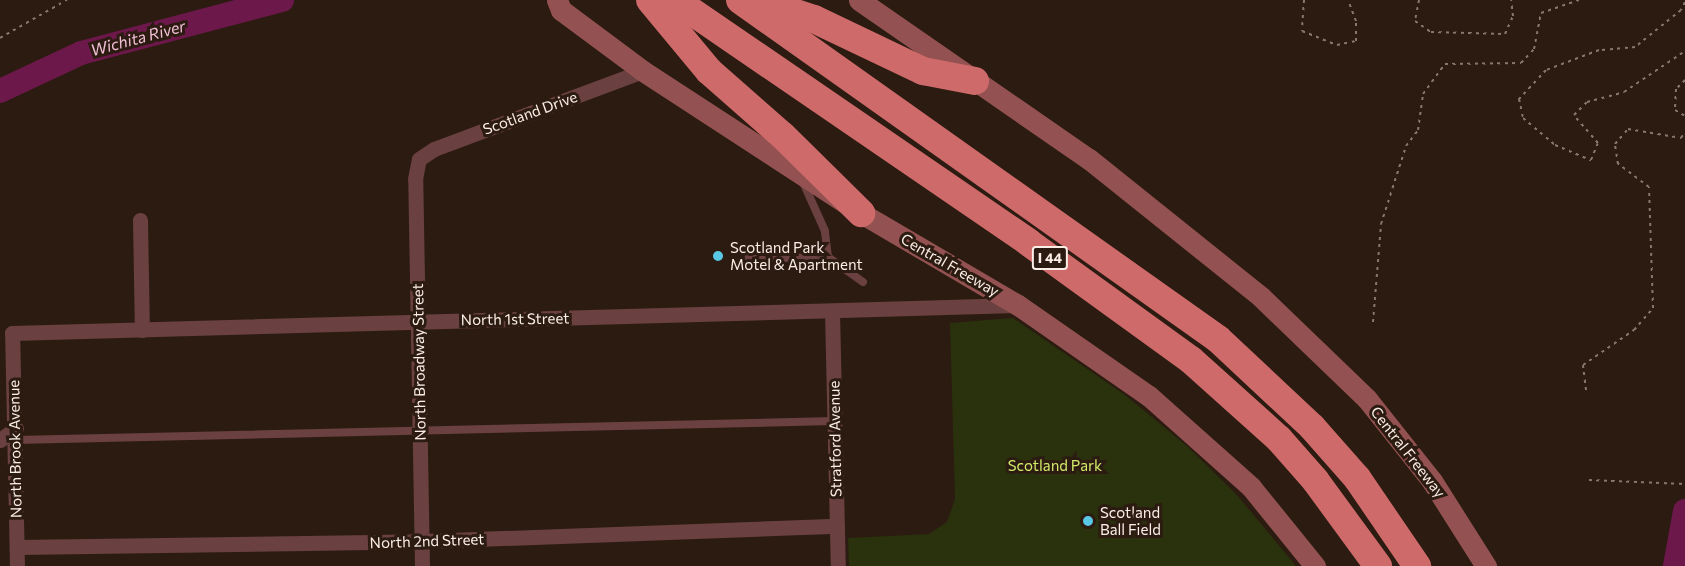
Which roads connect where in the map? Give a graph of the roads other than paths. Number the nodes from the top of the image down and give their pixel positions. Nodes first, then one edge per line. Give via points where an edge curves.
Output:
1 (557, 0) edge
2 (650, 0) edge
3 (675, 0) edge
4 (740, 0) edge
5 (756, 0) edge
6 (859, 0) edge
7 (643, 70) junction
8 (975, 81) junction
9 (419, 159) joint
10 (799, 174) junction
11 (861, 213) junction
12 (140, 220) dead end
13 (828, 257) junction
14 (745, 259) dead end
15 (863, 282) dead end
16 (1018, 305) junction
17 (832, 311) junction
18 (418, 321) junction
19 (142, 330) junction
20 (12, 333) joint
21 (834, 421) junction
22 (419, 431) junction
23 (16, 434) junction
24 (0, 440) edge
25 (837, 526) junction
26 (423, 542) junction
27 (17, 547) junction
28 (17, 566) edge
29 (422, 566) edge
30 (838, 566) edge
31 (1315, 566) edge
32 (1378, 566) edge
33 (1417, 566) edge
34 (1486, 566) edge

1 - 7 main road, Central Freeway via 561,10
2 - 11 highway via 709,71 783,136
3 - 32 highway, I 44 via 1028,242 1191,360 1279,439
4 - 33 highway, I 44 via 1218,339 1312,427 1357,478
5 - 8 highway via 814,19 923,70
6 - 8 main road, Central Freeway
7 - 9 street, Scotland Drive via 434,148
7 - 10 main road, Central Freeway
8 - 34 main road, Central Freeway via 1089,159 1261,297 1326,357 1367,399 1432,481
9 - 18 street, North Broadway Street
10 - 11 main road, Central Freeway
10 - 13 lane via 825,231
11 - 16 main road, Central Freeway
12 - 19 street
13 - 14 lane
13 - 15 lane
16 - 17 street, North 1st Street
16 - 31 main road, Central Freeway via 1149,396 1219,454
17 - 18 street, North 1st Street
17 - 21 street, Stratford Avenue
18 - 19 street, North 1st Street
18 - 22 street, North Broadway Street
19 - 20 street, North 1st Street
20 - 23 street, North Brook Avenue
21 - 22 lane
21 - 25 street, Stratford Avenue
22 - 23 lane
22 - 26 street, North Broadway Street
23 - 24 street
23 - 27 street, North Brook Avenue
25 - 26 street, North 2nd Street
25 - 30 street, Stratford Avenue
26 - 27 street, North 2nd Street
26 - 29 street, North Broadway Street
27 - 28 street, North Brook Avenue

